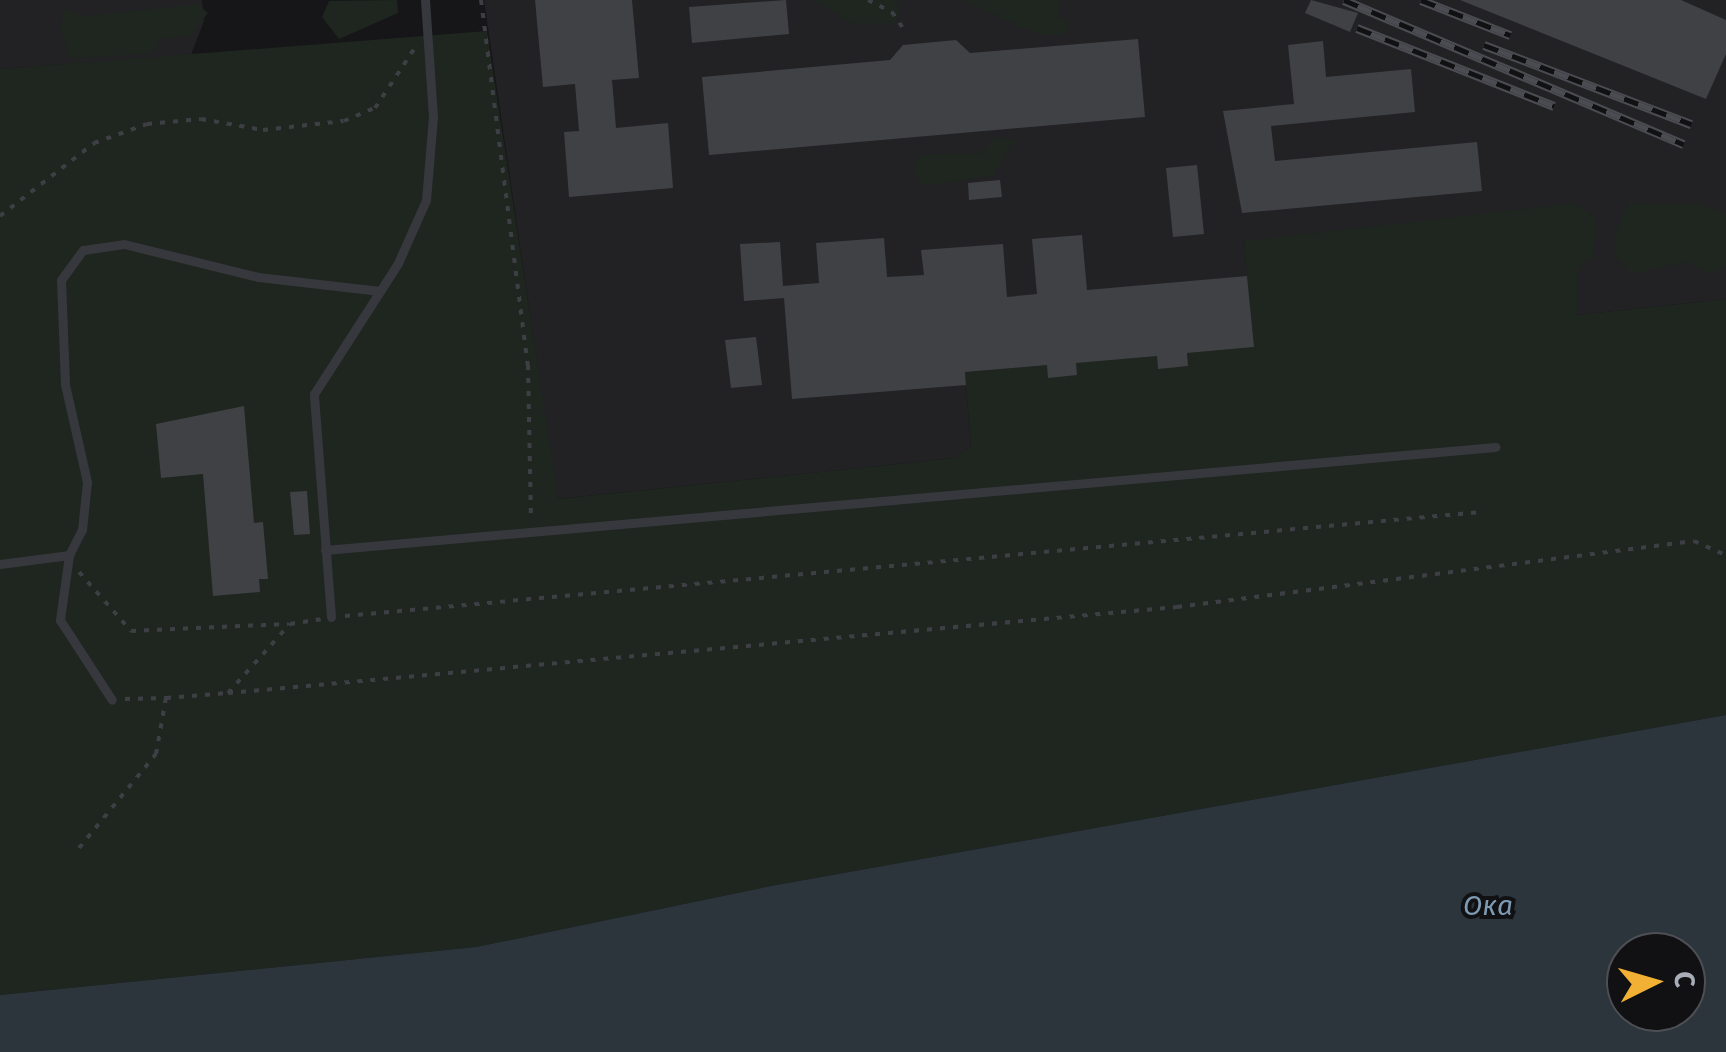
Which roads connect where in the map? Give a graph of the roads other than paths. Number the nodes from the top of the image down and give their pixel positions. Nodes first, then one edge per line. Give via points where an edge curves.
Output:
1 (424, 0) edge
2 (380, 291) junction
3 (1495, 447) dead end
4 (326, 550) junction
5 (69, 555) junction
6 (0, 564) edge
7 (331, 617) road end
8 (112, 700) road end

1 - 2 lane via 433,117 426,200
2 - 4 lane via 314,394
2 - 5 lane via 258,278 124,244 83,250 61,280 65,384 87,482 82,530
3 - 4 lane
4 - 7 lane
5 - 6 lane
5 - 8 lane via 60,620

